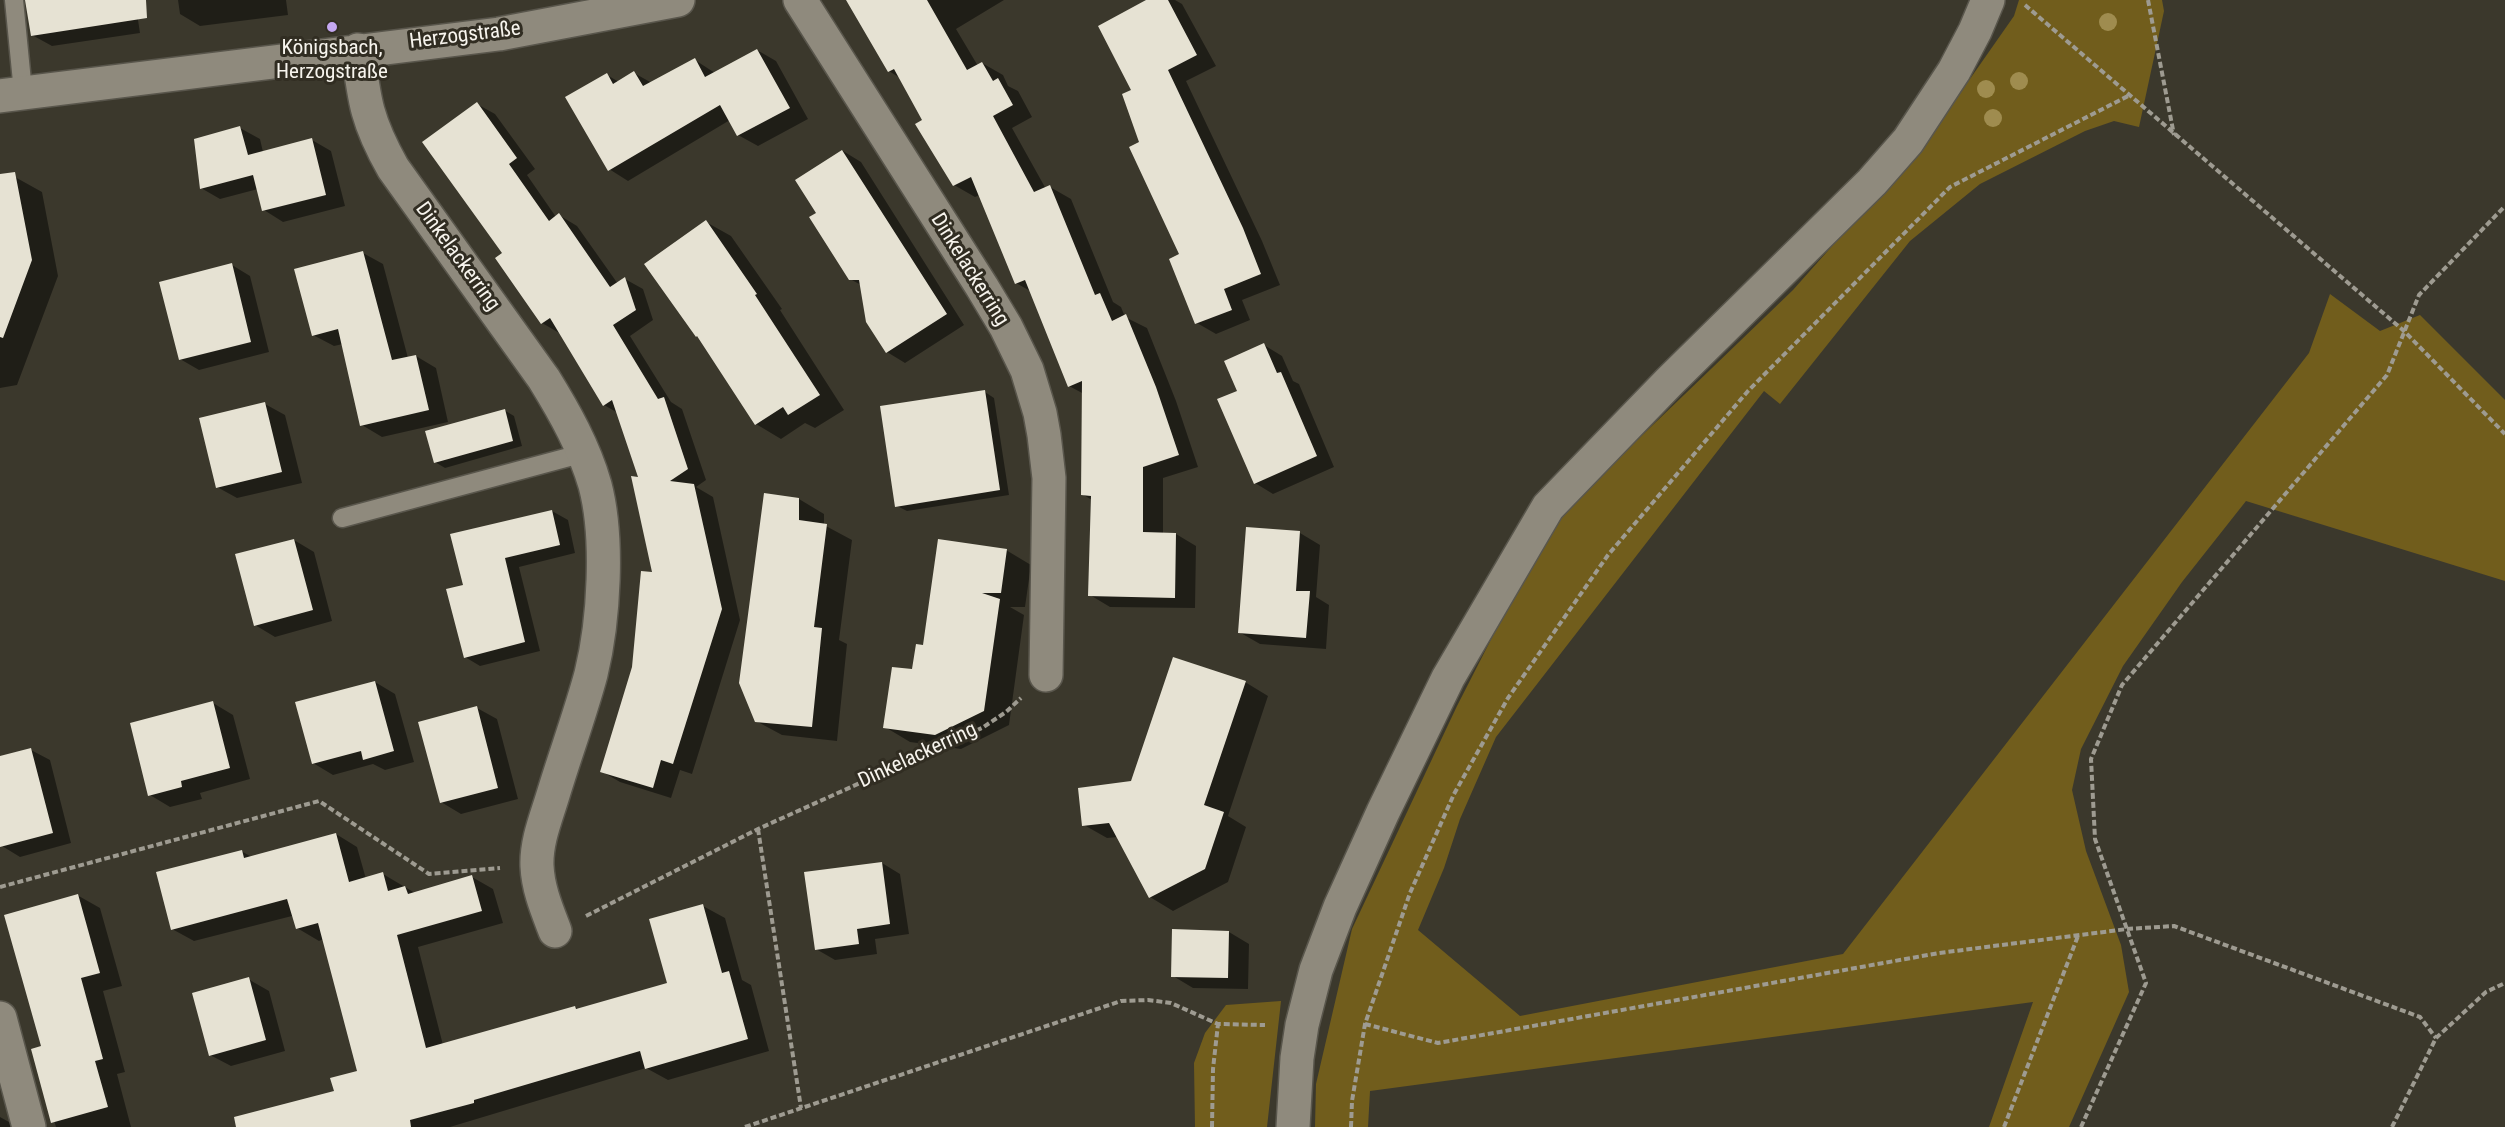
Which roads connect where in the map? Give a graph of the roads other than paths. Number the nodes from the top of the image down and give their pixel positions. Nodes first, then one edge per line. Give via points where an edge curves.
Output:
1 (14, 0) edge
2 (678, 0) edge
3 (800, 0) edge
4 (1988, 0) edge
5 (358, 50) junction
6 (11, 94) edge
7 (584, 453) junction
8 (342, 518) dead end
9 (1046, 675) road end
10 (555, 931) road end
11 (0, 1018) edge
12 (29, 1127) edge
13 (1293, 1127) edge

1 - 6 lane
2 - 5 street, Herzogstraße via 499,34
3 - 9 street, Dinkelackerring via 982,287 1027,370 1040,413 1049,478
4 - 13 street via 1954,71 1908,141 1872,182 1548,507 1448,678 1383,812 1316,970 1297,1058
5 - 6 street, Herzogstraße
5 - 7 street, Dinkelackerring via 363,100 380,145 544,379
7 - 8 lane
7 - 10 street, Dinkelackerring via 601,523 602,612 591,673 542,832 537,865 543,900
11 - 12 street

